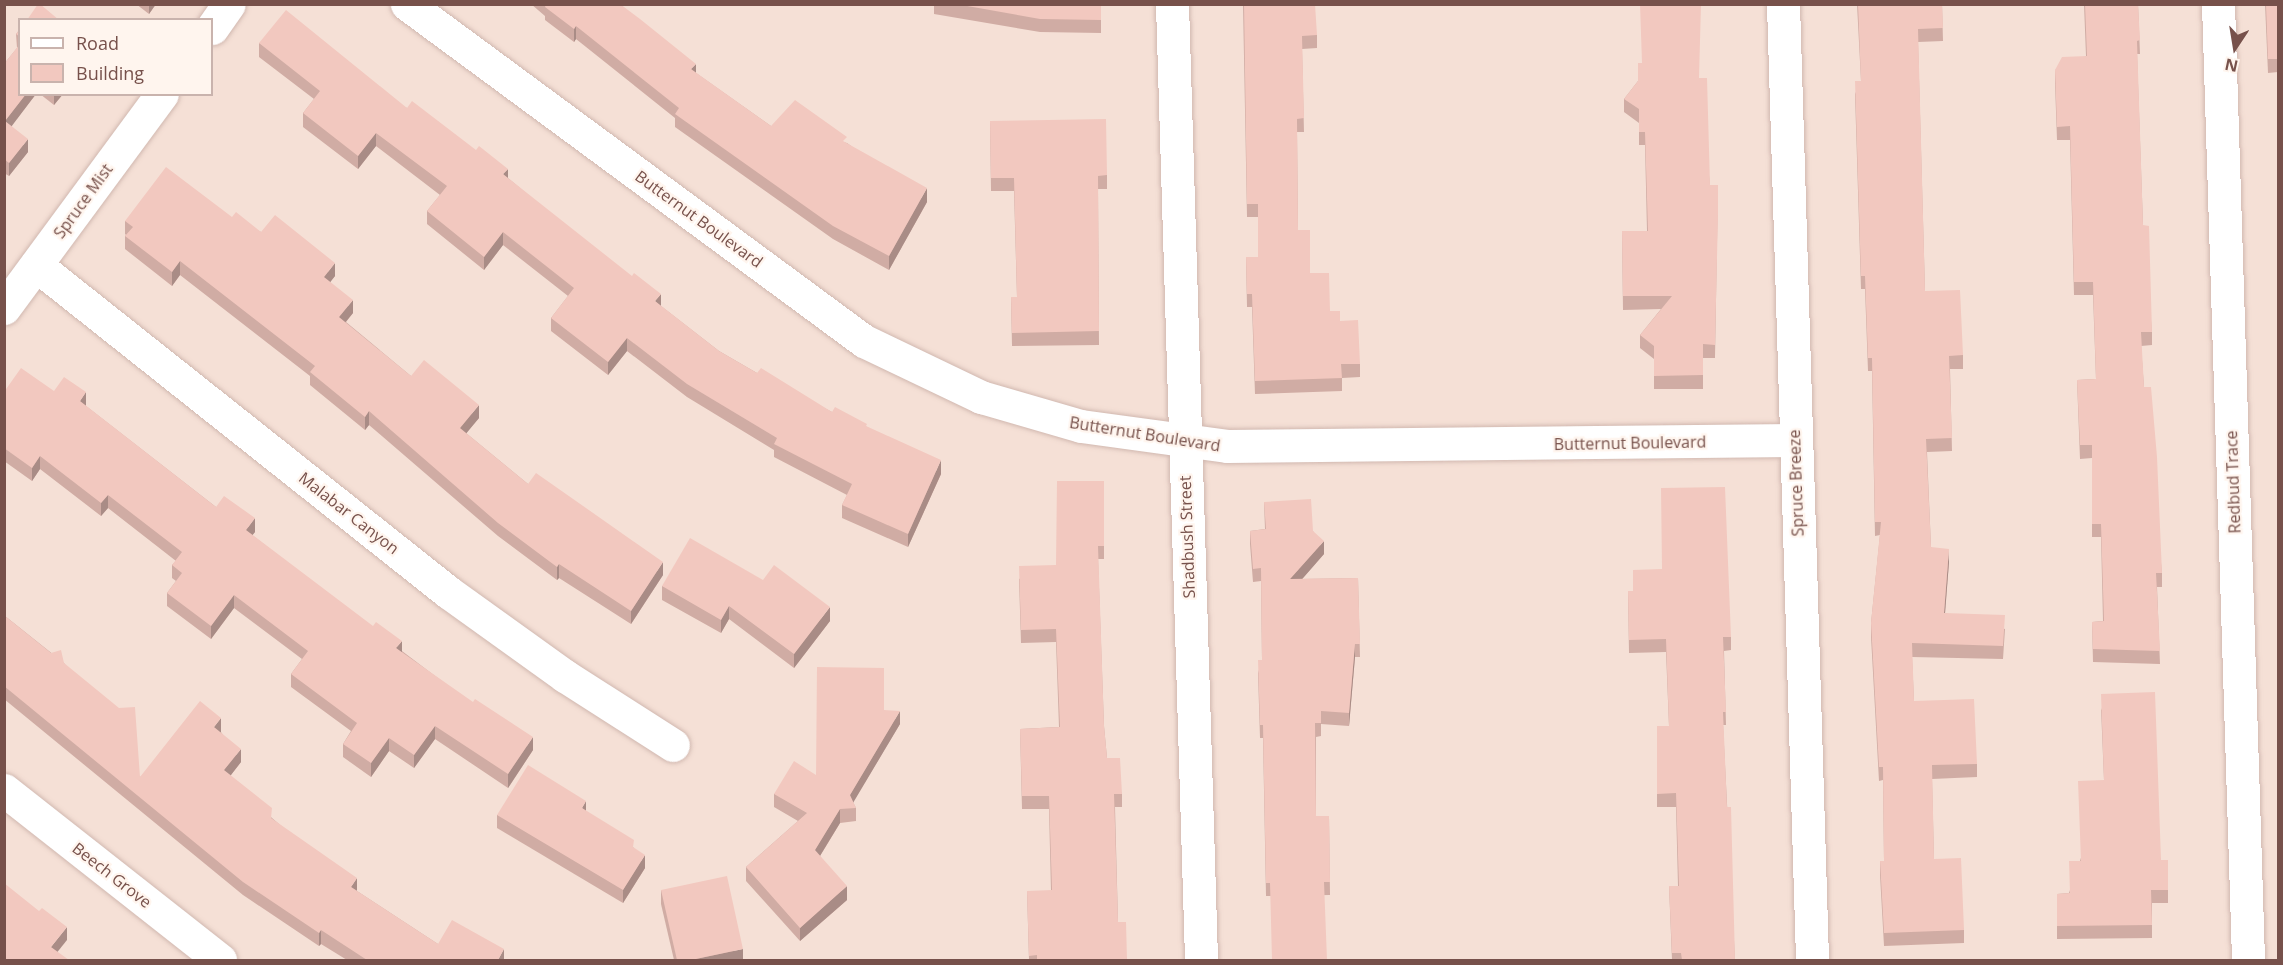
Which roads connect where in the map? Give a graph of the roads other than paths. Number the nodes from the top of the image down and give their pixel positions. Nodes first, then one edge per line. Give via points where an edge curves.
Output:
1 (229, 4) edge
2 (407, 4) edge
3 (1172, 4) edge
4 (1783, 4) edge
5 (2218, 4) edge
6 (213, 27) edge
7 (161, 96) edge
8 (36, 265) junction
9 (4, 308) edge
10 (1795, 440) junction
11 (1183, 442) junction
12 (673, 745) dead end
13 (4, 790) edge
14 (219, 960) edge
15 (1201, 960) edge
16 (1812, 960) edge
17 (2248, 960) edge

1 - 6 street
2 - 11 street, Butternut Boulevard via 864,341 981,397 1081,426
3 - 11 street, Shadbush Street
4 - 10 street, Spruce Breeze
5 - 17 street, Redbud Trace
7 - 8 street, Spruce Mist
8 - 9 street, Spruce Mist
8 - 12 street, Malabar Canyon via 448,592 565,676
10 - 11 street, Butternut Boulevard via 1324,447
10 - 16 street, Spruce Breeze
11 - 15 street, Shadbush Street
13 - 14 street, Beech Grove

